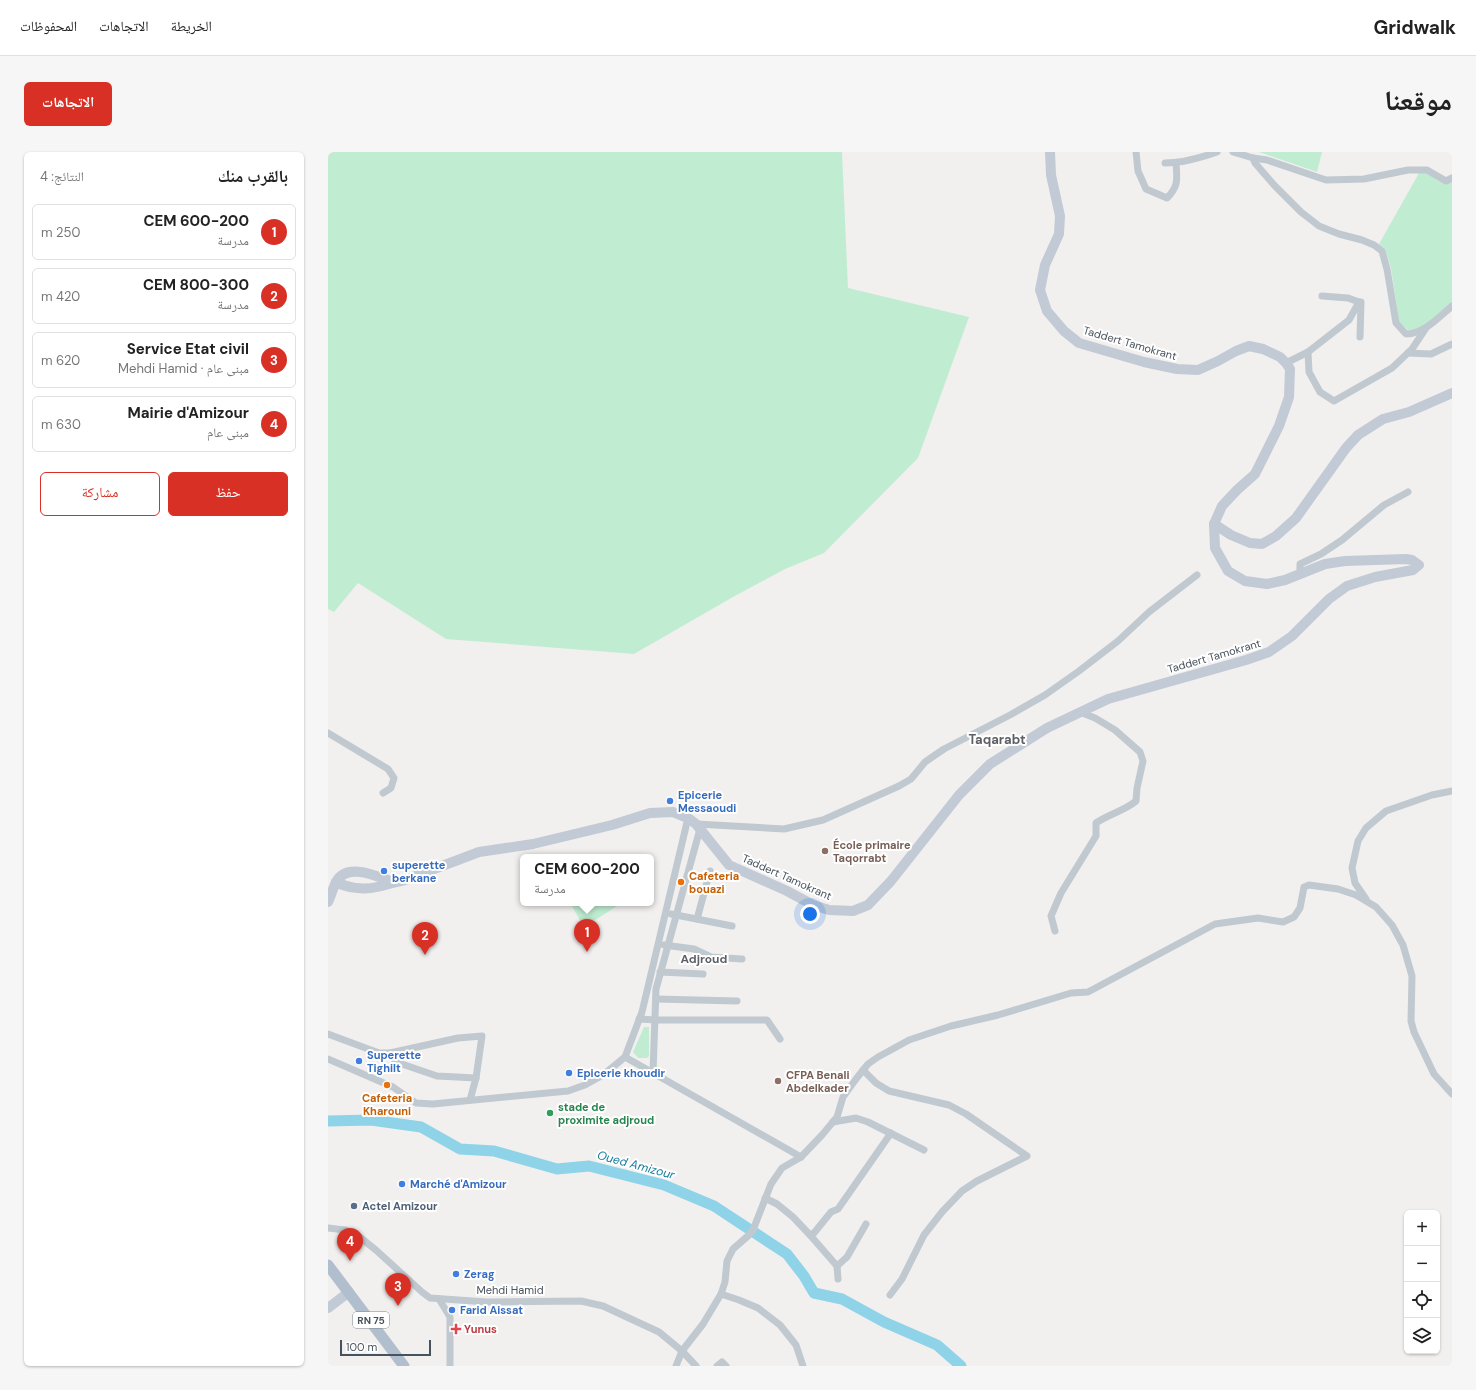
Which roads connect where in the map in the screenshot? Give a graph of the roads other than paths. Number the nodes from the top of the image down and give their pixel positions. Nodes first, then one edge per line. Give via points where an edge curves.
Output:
1 (1050, 152) edge
2 (1136, 152) edge
3 (1217, 152) edge
4 (1233, 152) edge
5 (1253, 158) junction
6 (1165, 163) dead end
7 (1176, 163) junction
8 (1452, 178) edge
9 (1322, 296) dead end
10 (1359, 302) junction
11 (1452, 306) edge
12 (1426, 328) junction
13 (1360, 337) dead end
14 (1452, 344) edge
15 (1308, 352) junction
16 (1408, 353) junction
17 (1286, 363) junction
18 (1452, 393) edge
19 (1408, 492) dead end
20 (1214, 524) junction
21 (1197, 574) dead end
22 (1300, 574) junction
23 (1080, 712) junction
24 (328, 733) edge
25 (1452, 791) edge
26 (383, 793) dead end
27 (695, 824) junction
28 (710, 871) dead end
29 (336, 882) junction
30 (393, 882) junction
31 (1368, 901) junction
32 (328, 902) edge
33 (665, 914) junction
34 (676, 915) junction
35 (697, 919) junction
36 (732, 926) dead end
37 (1055, 931) dead end
38 (658, 944) junction
39 (668, 946) junction
40 (742, 959) dead end
41 (660, 972) junction
42 (703, 974) dead end
43 (656, 999) junction
44 (737, 1001) dead end
45 (639, 1019) junction
46 (656, 1020) junction
47 (328, 1034) edge
48 (780, 1039) dead end
49 (390, 1053) junction
50 (626, 1057) junction
51 (328, 1059) edge
52 (864, 1070) junction
53 (653, 1072) junction
54 (476, 1078) junction
55 (1452, 1094) edge
56 (470, 1100) junction
57 (833, 1122) junction
58 (891, 1133) junction
59 (924, 1150) dead end
60 (801, 1157) junction
61 (764, 1198) junction
62 (866, 1224) dead end
63 (328, 1228) edge
64 (810, 1235) junction
65 (328, 1264) edge
66 (837, 1266) junction
67 (332, 1272) edge
68 (838, 1279) dead end
69 (349, 1292) junction
70 (721, 1294) junction
71 (890, 1295) dead end
72 (439, 1299) junction
73 (328, 1308) edge
74 (682, 1352) junction
75 (404, 1366) edge
76 (450, 1366) edge
77 (676, 1366) edge
78 (696, 1366) edge
79 (717, 1366) edge
80 (726, 1366) edge
81 (803, 1366) edge

1 - 17 main road, Taddert Tamokrant via 1060,216 1059,234 1045,265 1040,290 1047,311 1064,331 1079,343 1177,369 1198,370 1249,346 1280,357
2 - 7 street via 1138,172 1146,189 1167,198 1174,191 1177,180
3 - 7 street
4 - 5 street
5 - 8 street via 1267,160 1326,180 1364,179 1408,170 1427,170 1446,181
5 - 12 street via 1274,185 1319,226 1362,240 1382,251 1396,323 1406,334 1415,334
6 - 7 street
9 - 10 street via 1348,298
10 - 13 street
10 - 15 street via 1349,320
11 - 12 street
12 - 16 street
14 - 16 street via 1431,354
15 - 16 street via 1308,372 1320,392 1334,401 1392,368
15 - 17 street
17 - 20 main road, Taddert Tamokrant via 1290,370 1289,397 1279,426 1255,474 1222,506
18 - 20 main road via 1409,412 1383,419 1358,435 1296,518 1276,536 1262,544 1250,543
19 - 22 street via 1384,505 1342,540 1300,564
20 - 22 main road, Taddert Tamokrant via 1215,548 1228,571 1244,581 1266,584
21 - 27 street via 1118,641 1073,675 1010,715 944,749 925,762 911,779 899,786 824,820 784,829
22 - 23 main road, Taddert Tamokrant via 1325,564 1345,561 1406,559 1419,565 1413,570 1375,577 1347,586 1292,636 1269,652 1108,698
23 - 27 main road, Taddert Tamokrant via 1047,728 990,764 959,795 891,881 868,905 853,911 829,910 813,905 729,864
23 - 37 street via 1115,730 1140,752 1143,761 1136,801 1096,823 1096,836 1061,893 1052,916
24 - 26 street via 388,769 394,778 391,788
25 - 31 street via 1386,811 1366,828 1358,841 1352,868 1355,883
27 - 30 main road via 673,812 650,814 533,844 479,852 405,880
27 - 33 street
27 - 34 street
28 - 35 street
29 - 30 main road via 344,886 373,888
29 - 30 main road via 350,871
29 - 32 main road
31 - 52 street via 1338,888 1309,885 1304,887 1300,908 1294,917 1282,922 1258,918 1215,924 1088,992 1071,993 909,1040 868,1064
31 - 55 street via 1384,915 1403,945 1412,976 1411,1021 1414,1032 1434,1074
33 - 34 street
33 - 38 street
34 - 35 street
34 - 39 street
35 - 36 street
38 - 39 street
38 - 45 street
39 - 40 street via 694,949 711,957
39 - 41 street
41 - 42 street
41 - 43 street
43 - 44 street
43 - 46 street
45 - 46 street
45 - 50 street
46 - 48 street via 767,1020
46 - 53 street
47 - 49 street via 379,1053
49 - 54 street via 396,1062 437,1076
49 - 54 street via 458,1038 482,1036
50 - 53 street
50 - 56 street via 603,1075 568,1091
51 - 56 street via 393,1087 416,1103
52 - 57 street via 843,1098
52 - 71 street via 876,1083 889,1091 949,1106 966,1114 1028,1156 962,1191 924,1235 902,1279
53 - 60 street
54 - 56 street
57 - 58 street via 856,1118
57 - 60 street
58 - 59 street
58 - 64 street via 838,1209 831,1212
60 - 61 street via 782,1168
61 - 64 street via 777,1204
61 - 70 street via 753,1230 733,1249 726,1261 725,1282
62 - 66 street via 847,1257
63 - 72 street, Mehdi Hamid via 345,1230 361,1238 422,1292 430,1298
64 - 66 street
65 - 67 main road, RN 75
66 - 68 street
67 - 69 main road, RN 75
69 - 73 main road
69 - 75 main road, RN 75
70 - 74 street via 704,1324
70 - 81 street via 758,1308 780,1325 796,1345
72 - 74 street, Mehdi Hamid via 487,1302 581,1301 602,1306 659,1332
72 - 76 street via 450,1317
74 - 77 street
74 - 78 street, Mehdi Hamid
79 - 80 street via 722,1362

